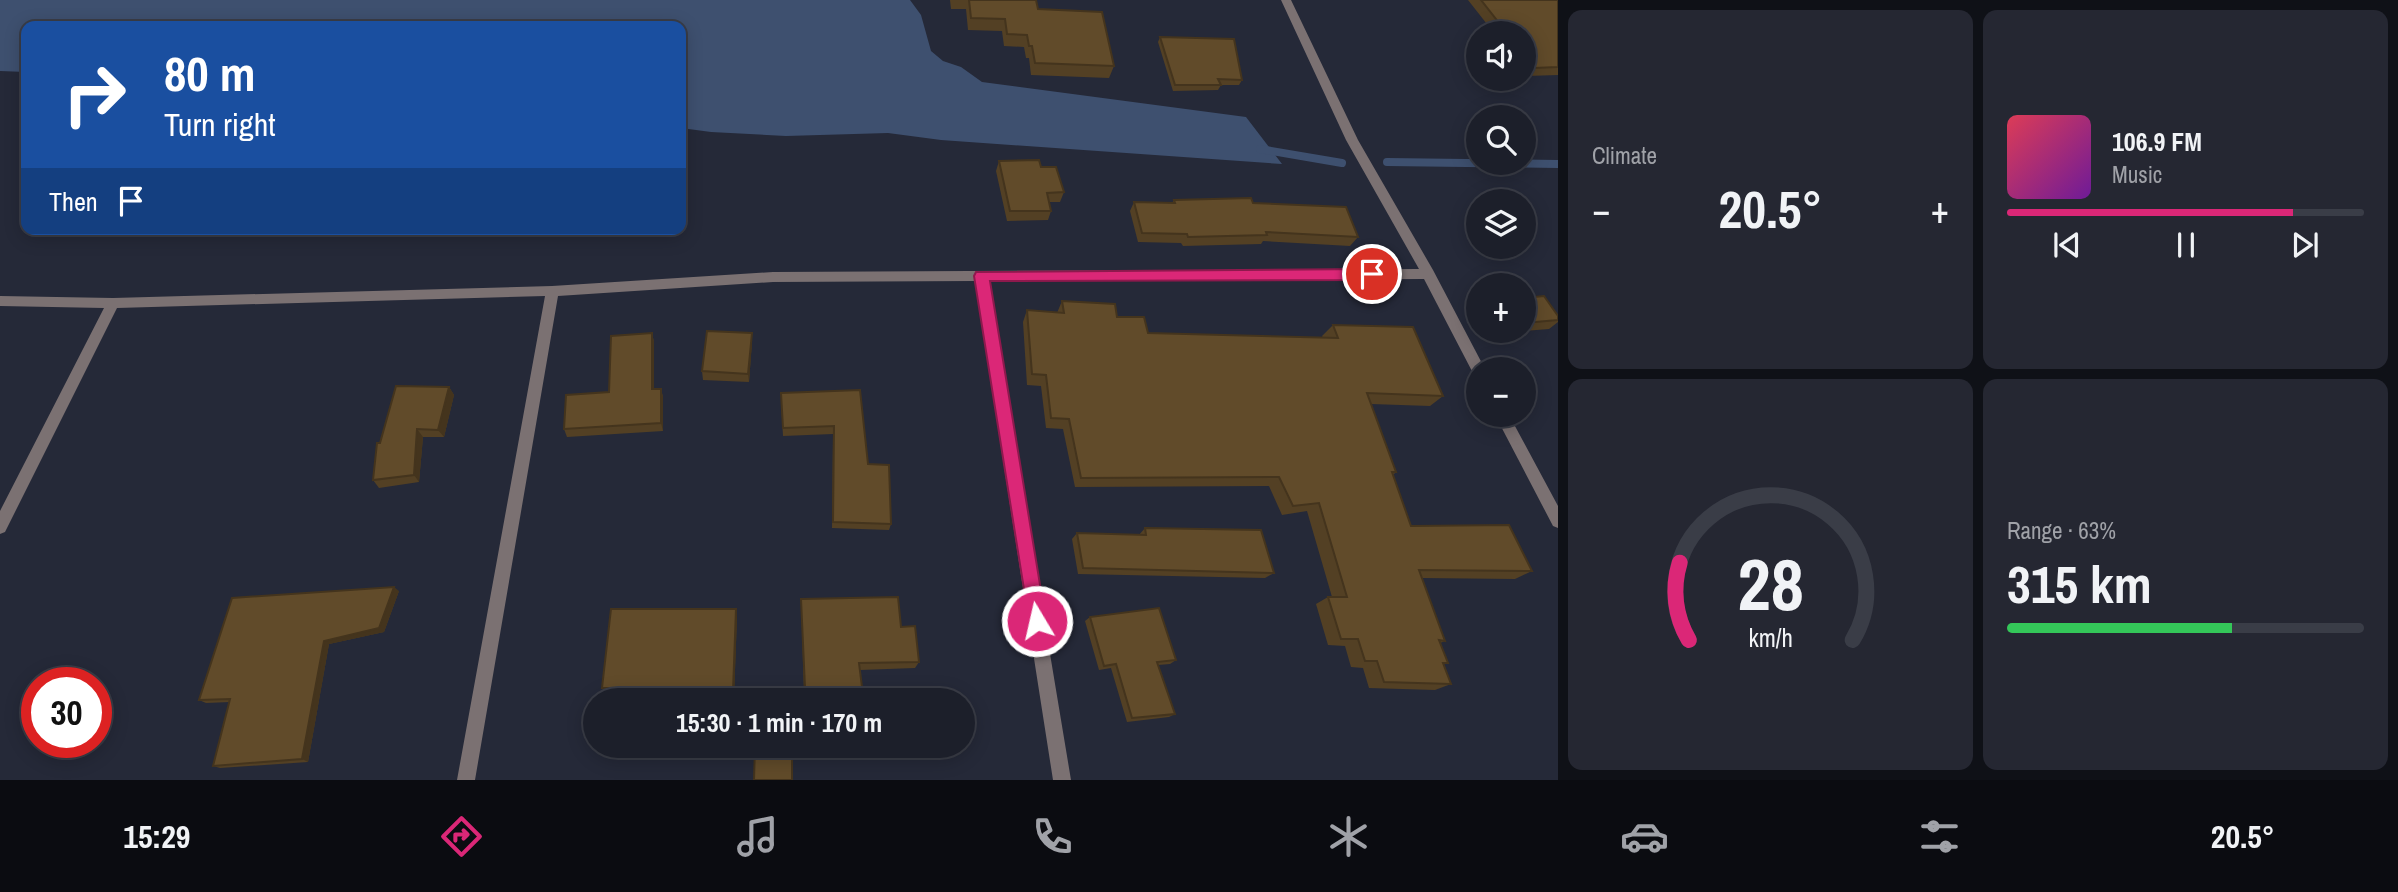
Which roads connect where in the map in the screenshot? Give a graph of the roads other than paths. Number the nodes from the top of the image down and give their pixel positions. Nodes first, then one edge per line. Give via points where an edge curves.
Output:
1 (1286, 0) edge
2 (1428, 274) junction
3 (981, 276) junction
4 (552, 291) junction
5 (0, 301) edge
6 (113, 303) junction
7 (1472, 357) edge
8 (1508, 427) edge
9 (1558, 521) edge
10 (0, 527) edge
11 (466, 780) edge
12 (1062, 780) edge

1 - 2 street via 1352,140
2 - 3 street
2 - 7 street
3 - 4 street via 773,277
3 - 12 street
4 - 6 street
4 - 11 street
5 - 6 street
6 - 10 street
8 - 9 street

